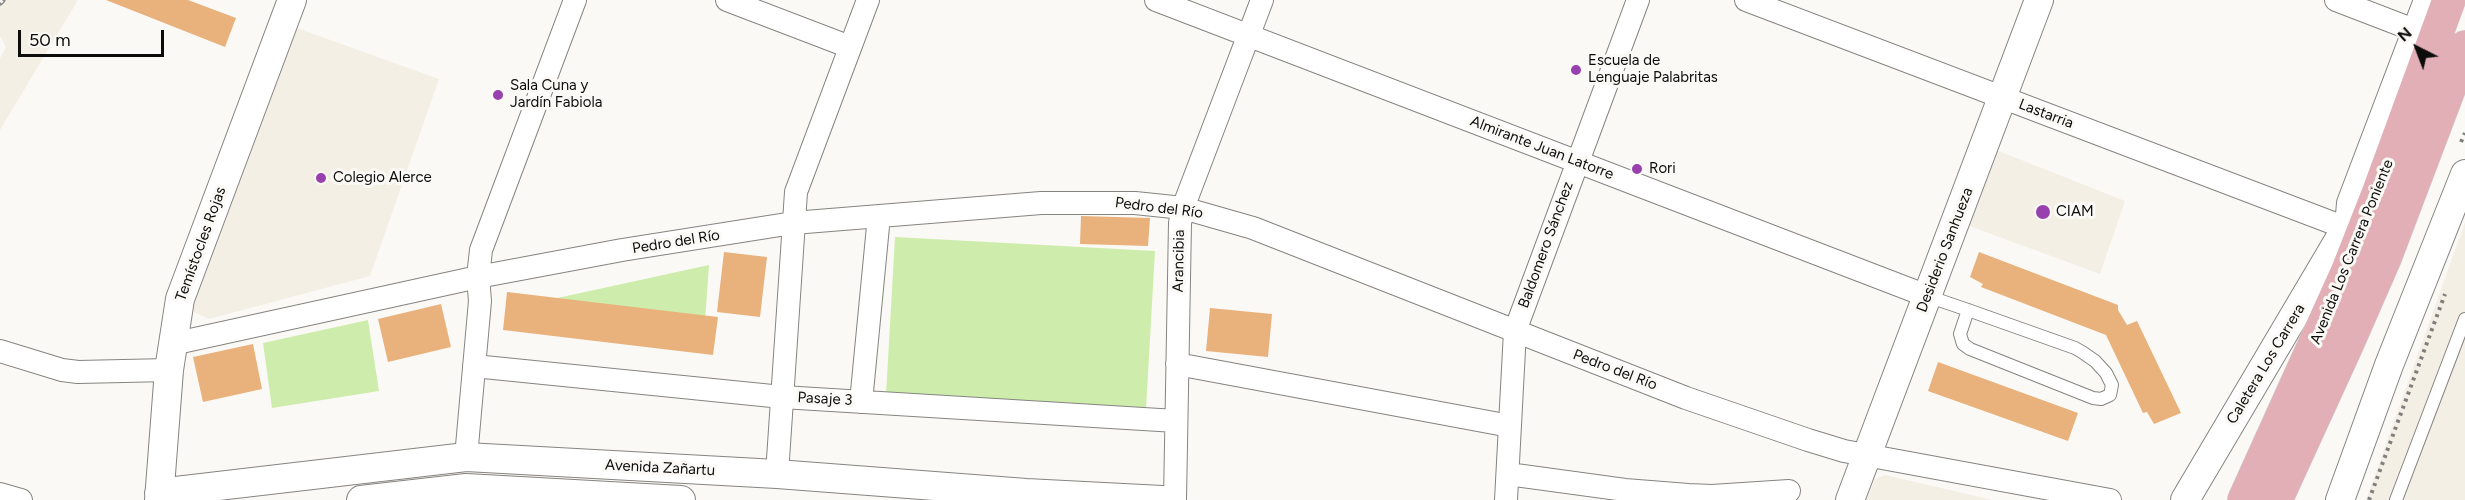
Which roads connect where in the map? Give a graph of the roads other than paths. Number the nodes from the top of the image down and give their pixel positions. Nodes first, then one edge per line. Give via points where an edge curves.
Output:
1 (292, 0) edge
2 (575, 0) edge
3 (727, 0) edge
4 (868, 0) edge
5 (1156, 0) edge
6 (1262, 0) edge
7 (1638, 0) edge
8 (1746, 0) edge
9 (2039, 0) edge
10 (2336, 0) edge
11 (2425, 0) edge
12 (2449, 0) edge
13 (2414, 30) junction
14 (1249, 36) junction
15 (850, 47) junction
16 (2465, 47) edge
17 (2003, 97) junction
18 (2398, 137) junction
19 (1577, 161) junction
20 (2465, 174) edge
21 (1183, 208) junction
22 (879, 216) junction
23 (793, 223) junction
24 (2346, 228) junction
25 (478, 277) junction
26 (1928, 296) junction
27 (1968, 310) junction
28 (2465, 319) edge
29 (1515, 331) junction
30 (0, 351) edge
31 (171, 357) junction
32 (1177, 364) junction
33 (474, 366) junction
34 (782, 397) junction
35 (861, 402) junction
36 (1176, 421) junction
37 (1510, 426) junction
38 (1868, 455) junction
39 (466, 457) junction
40 (777, 474) junction
41 (1508, 474) junction
42 (1789, 491) dead end
43 (0, 494) edge
44 (465, 494) edge
45 (159, 496) edge
46 (617, 498) edge
47 (21, 500) edge
48 (361, 500) edge
49 (681, 500) edge
50 (1162, 500) edge
51 (1175, 500) edge
52 (1506, 500) edge
53 (1850, 500) edge
54 (2110, 500) edge
55 (2185, 500) edge
56 (2244, 500) edge
57 (2276, 500) edge
58 (2340, 500) edge
59 (2396, 500) edge

1 - 31 street, Temístocles Rojas via 185,283
2 - 25 street via 486,233
3 - 15 street
4 - 15 street
5 - 14 street, Almirante Juan Latorre
6 - 14 street, Arancibia
7 - 19 street, Baldomero Sánchez
8 - 17 street, Lastarria
9 - 17 street, Desiderio Sanhueza
10 - 13 street
11 - 13 street
12 - 18 main road, Avenida Los Carrera Poniente
13 - 24 street via 2348,203
14 - 19 street, Almirante Juan Latorre
14 - 21 street, Arancibia
15 - 23 street via 799,180
16 - 57 main road, Avenida Los Carrera Poniente via 2385,258
17 - 24 street, Lastarria
17 - 26 street, Desiderio Sanhueza
18 - 24 main road
18 - 56 main road, Avenida Los Carrera Poniente via 2348,270
19 - 26 street, Almirante Juan Latorre
19 - 29 street, Baldomero Sánchez
20 - 58 street
21 - 22 street, Pedro del Río via 1072,202
21 - 29 street, Pedro del Río via 1253,228
21 - 32 street, Arancibia
22 - 23 street, Pedro del Río
22 - 35 street
23 - 25 street, Pedro del Río
23 - 34 street
24 - 55 street, Caletera Los Carrera
25 - 31 street, Pedro del Río
25 - 33 street via 480,301
26 - 27 lane
26 - 38 street, Desiderio Sanhueza
27 - 27 lane via 2082,352 2106,373 2112,385 2110,394 2102,399 2093,398 1970,349 1960,334
28 - 59 lane
29 - 37 street, Baldomero Sánchez
29 - 38 street, Pedro del Río via 1734,415
30 - 31 street, Pedro del Río via 78,372
31 - 45 street, Temístocles Rojas
32 - 36 street, Arancibia
32 - 37 street
33 - 34 street, Pasaje 3
33 - 39 street
34 - 35 street, Pasaje 3
34 - 40 street
35 - 36 street, Pasaje 3
36 - 51 street, Arancibia
37 - 41 street, Baldomero Sánchez
38 - 53 street, Desiderio Sanhueza
38 - 54 street, Pedro del Río
39 - 40 street, Avenida Zañartu
39 - 45 street, Avenida Zañartu
40 - 50 street, Avenida Zañartu
41 - 42 street via 1688,495
41 - 52 street, Baldomero Sánchez
43 - 47 street
44 - 46 street, Avenida Zañartu
44 - 48 street, Avenida Zañartu
46 - 49 street, Avenida Zañartu

